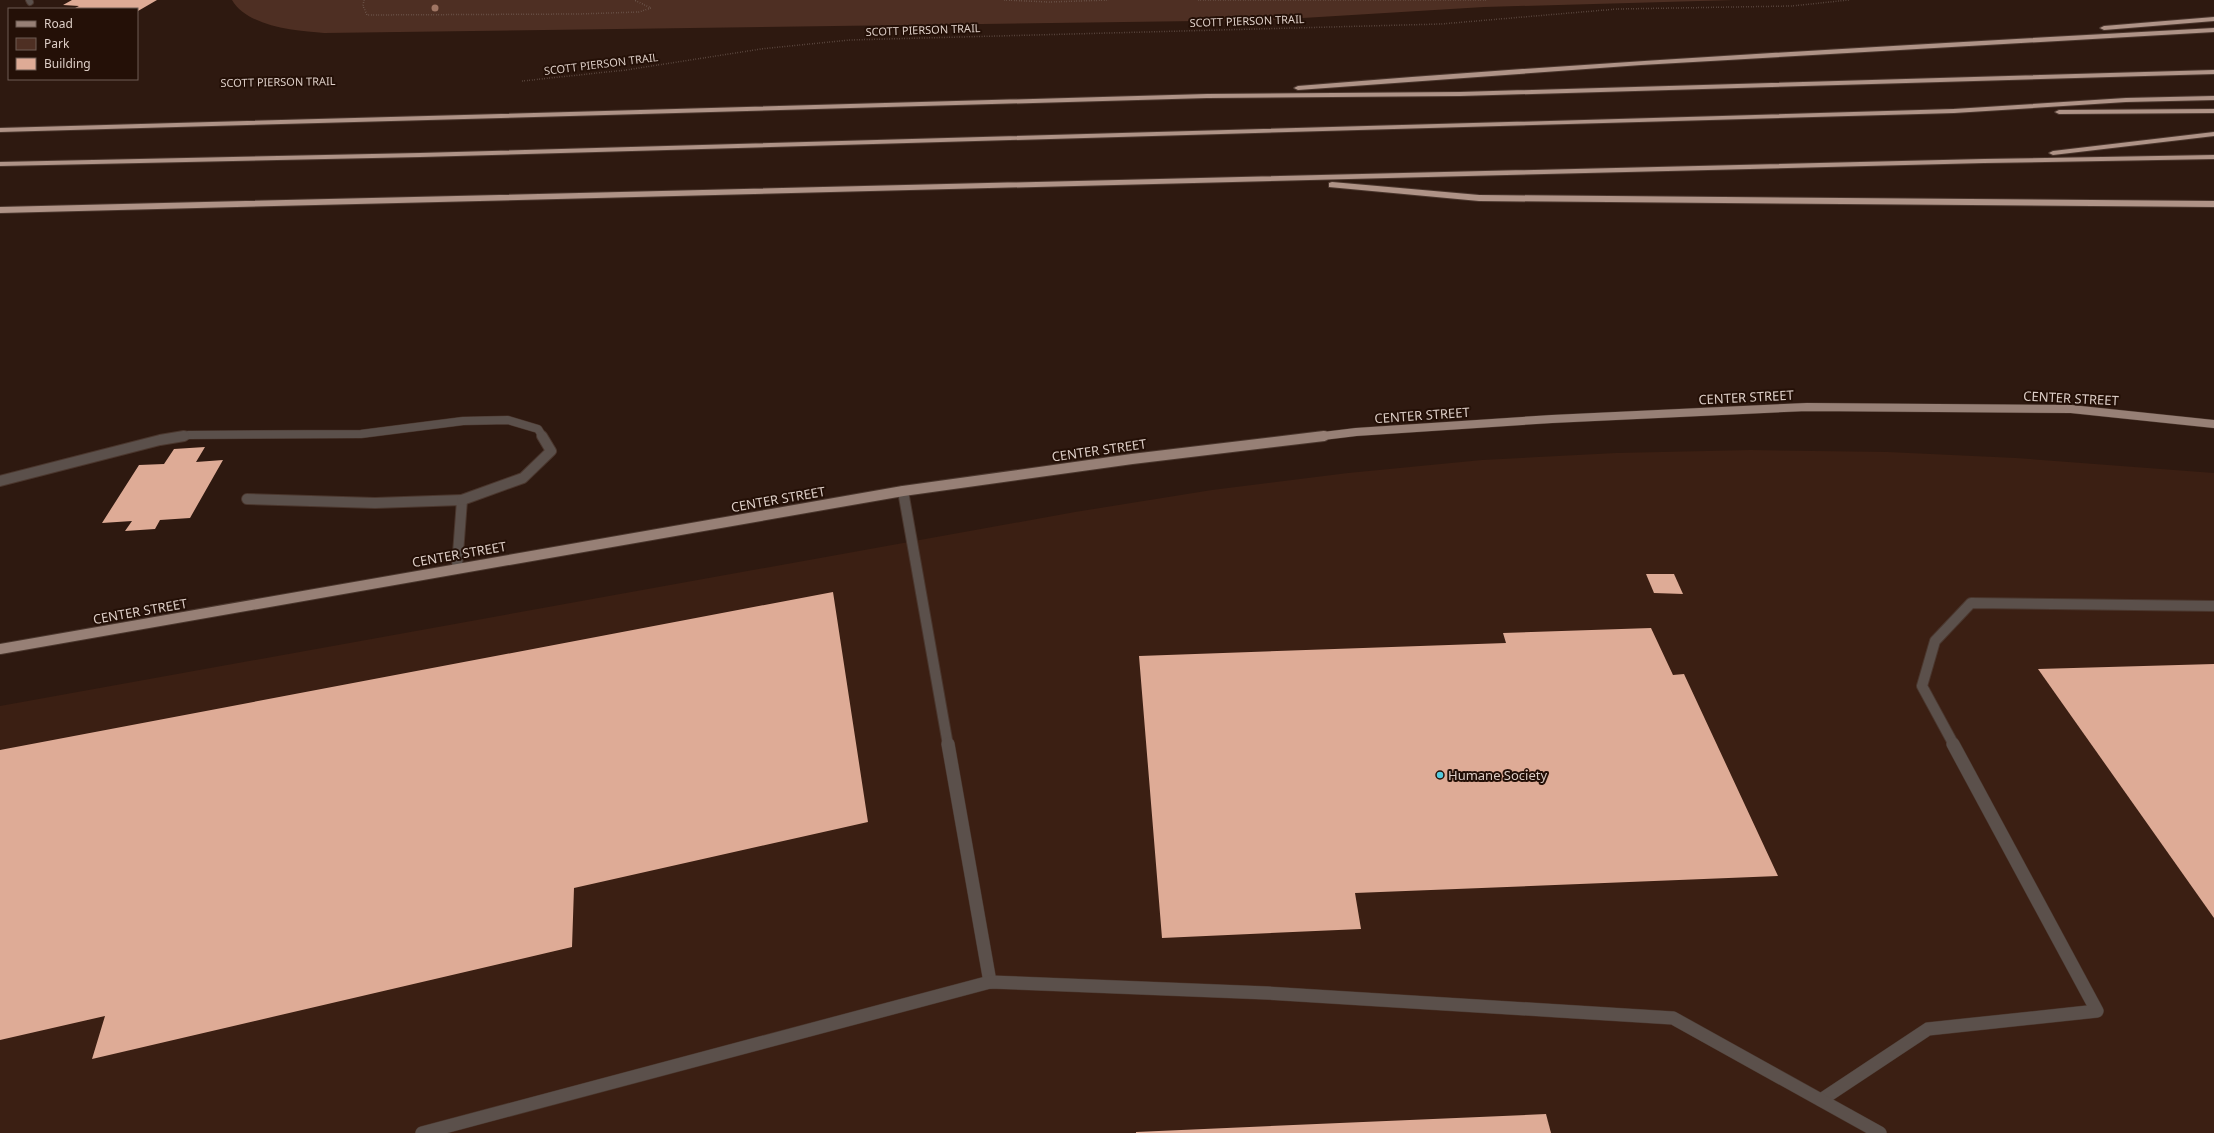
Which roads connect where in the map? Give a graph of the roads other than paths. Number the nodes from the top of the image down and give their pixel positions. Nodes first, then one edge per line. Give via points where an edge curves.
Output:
1 (2214, 19) edge
2 (2214, 30) edge
3 (1803, 52) junction
4 (2214, 72) edge
5 (1207, 96) junction
6 (2214, 98) edge
7 (1954, 111) junction
8 (2214, 111) edge
9 (0, 130) edge
10 (2214, 134) edge
11 (2214, 157) edge
12 (1984, 161) junction
13 (0, 164) edge
14 (1276, 180) junction
15 (2214, 204) edge
16 (0, 210) edge
17 (2214, 424) edge
18 (0, 481) edge
19 (903, 491) junction
20 (247, 499) dead end
21 (462, 500) junction
22 (458, 568) junction
23 (2214, 606) edge
24 (0, 649) edge
25 (990, 982) junction
26 (1822, 1100) junction
27 (422, 1133) edge
28 (1880, 1133) edge

1 - 3 highway
2 - 3 highway
3 - 5 highway via 1425,77
4 - 5 highway via 1460,94
5 - 9 highway
6 - 7 highway via 2126,100
7 - 8 highway
7 - 13 highway via 420,155
10 - 12 highway
11 - 12 highway
12 - 14 highway
14 - 15 highway via 1479,198
14 - 16 highway
17 - 19 main road, CENTER STREET via 2071,409 1815,407 1552,419 1356,432 1132,459
18 - 21 lane via 189,435 361,434 463,421 508,420 538,429 551,451 523,478
19 - 22 main road, CENTER STREET
19 - 25 lane
20 - 21 lane via 376,503
21 - 22 lane
22 - 24 main road, CENTER STREET
23 - 26 lane via 1971,603 1935,642 1922,686 2097,1011 1928,1029
25 - 26 lane via 1267,993 1673,1018
25 - 27 lane
26 - 28 lane

